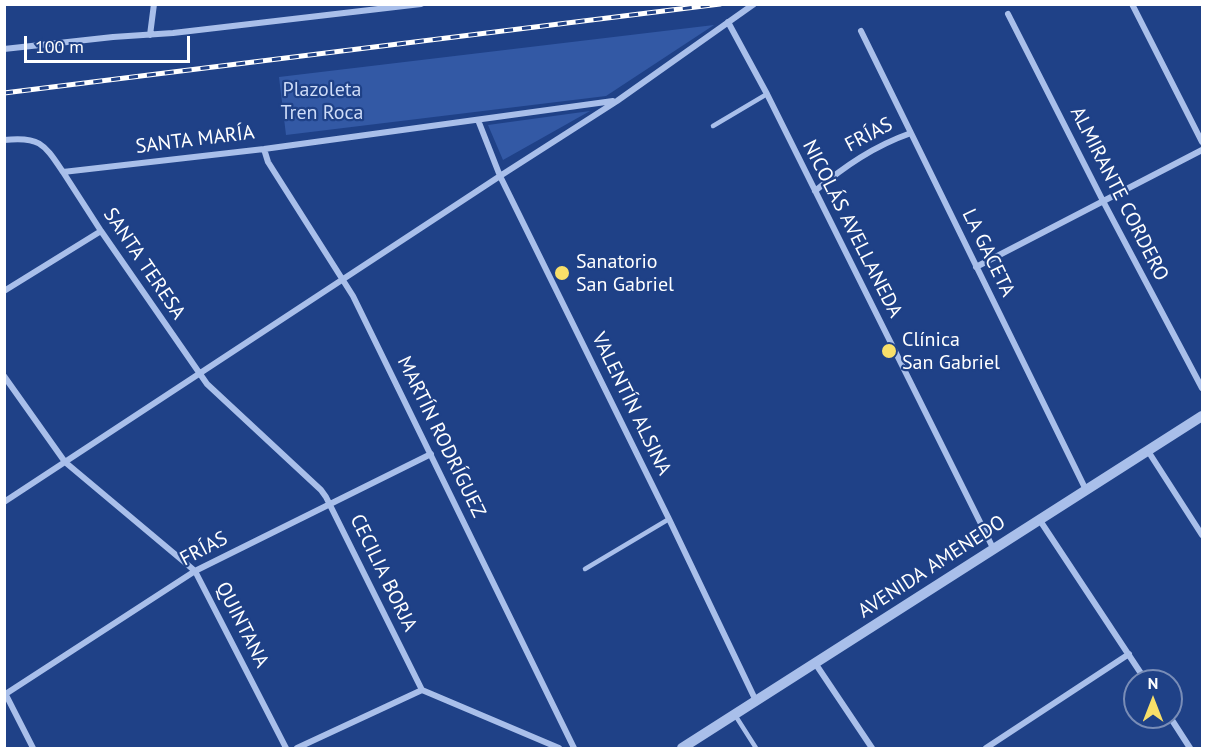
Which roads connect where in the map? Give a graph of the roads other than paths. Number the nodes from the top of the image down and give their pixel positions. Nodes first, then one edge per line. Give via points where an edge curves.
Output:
1 (154, 4) edge
2 (351, 4) edge
3 (421, 4) edge
4 (754, 4) edge
5 (1132, 4) edge
6 (350, 13) junction
7 (1008, 14) dead end
8 (729, 22) junction
9 (861, 31) dead end
10 (150, 35) junction
11 (4, 49) edge
12 (767, 94) junction
13 (616, 101) junction
14 (478, 120) junction
15 (713, 126) dead end
16 (911, 133) junction
17 (4, 140) edge
18 (1203, 142) edge
19 (264, 149) junction
20 (1203, 150) edge
21 (63, 172) junction
22 (500, 176) junction
23 (815, 191) junction
24 (1103, 201) junction
25 (101, 231) junction
26 (976, 267) junction
27 (344, 279) junction
28 (4, 291) edge
29 (199, 373) junction
30 (4, 376) edge
31 (1203, 388) edge
32 (1203, 416) edge
33 (1148, 451) junction
34 (431, 454) junction
35 (65, 462) junction
36 (1086, 490) junction
37 (4, 502) edge
38 (330, 503) junction
39 (669, 519) junction
40 (1039, 519) junction
41 (1203, 535) edge
42 (993, 548) junction
43 (585, 569) dead end
44 (195, 571) junction
45 (1129, 654) junction
46 (815, 663) junction
47 (1138, 669) edge
48 (422, 690) junction
49 (5, 694) edge
50 (756, 702) junction
51 (735, 715) junction
52 (1178, 729) edge
53 (33, 748) edge
54 (286, 748) edge
55 (297, 748) edge
56 (559, 748) edge
57 (574, 748) edge
58 (682, 748) edge
59 (756, 748) edge
60 (872, 748) edge
61 (986, 748) edge
62 (1190, 748) edge

1 - 10 street
2 - 6 street
3 - 6 street
4 - 8 street
5 - 18 street
6 - 10 street
7 - 24 street, ALMIRANTE CORDERO
8 - 12 street, NICOLÁS AVELLANEDA
8 - 13 street
9 - 16 street, LA GACETA
10 - 11 street
12 - 15 lane
12 - 23 street, NICOLÁS AVELLANEDA
13 - 14 street, SANTA MARÍA
13 - 22 street
14 - 19 street, SANTA MARÍA
14 - 22 street, VALENTÍN ALSINA
16 - 23 street, FRÍAS via 871,150
16 - 26 street, LA GACETA
17 - 21 street via 24,138 40,143
19 - 21 street, SANTA MARÍA
19 - 27 street, MARTÍN RODRÍGUEZ via 268,162
20 - 24 street
21 - 25 street, SANTA TERESA
22 - 27 street
22 - 39 street, VALENTÍN ALSINA
23 - 42 street, NICOLÁS AVELLANEDA
24 - 26 street
24 - 31 street, ALMIRANTE CORDERO
25 - 28 street
25 - 29 street, SANTA TERESA
26 - 36 street, LA GACETA
27 - 29 street
27 - 34 street, MARTÍN RODRÍGUEZ
29 - 35 street
29 - 38 street, CECILIA BORJA
30 - 35 street, QUINTANA
32 - 33 street, AVENIDA AMENEDO
33 - 36 street, AVENIDA AMENEDO
33 - 41 street
34 - 38 street, FRÍAS
34 - 57 street, MARTÍN RODRÍGUEZ
35 - 37 street
35 - 44 street, QUINTANA
36 - 40 street, AVENIDA AMENEDO
38 - 44 street, FRÍAS
38 - 48 street, CECILIA BORJA
39 - 43 lane
39 - 50 street, VALENTÍN ALSINA
40 - 42 street, AVENIDA AMENEDO
40 - 45 street
42 - 46 street, AVENIDA AMENEDO
44 - 49 street, FRÍAS
44 - 54 street, QUINTANA
45 - 47 street
45 - 61 street
46 - 50 street, AVENIDA AMENEDO
46 - 60 street
48 - 55 street
48 - 56 street
49 - 53 street
50 - 51 street, AVENIDA AMENEDO
51 - 58 street, AVENIDA AMENEDO
51 - 59 lane
52 - 62 street

